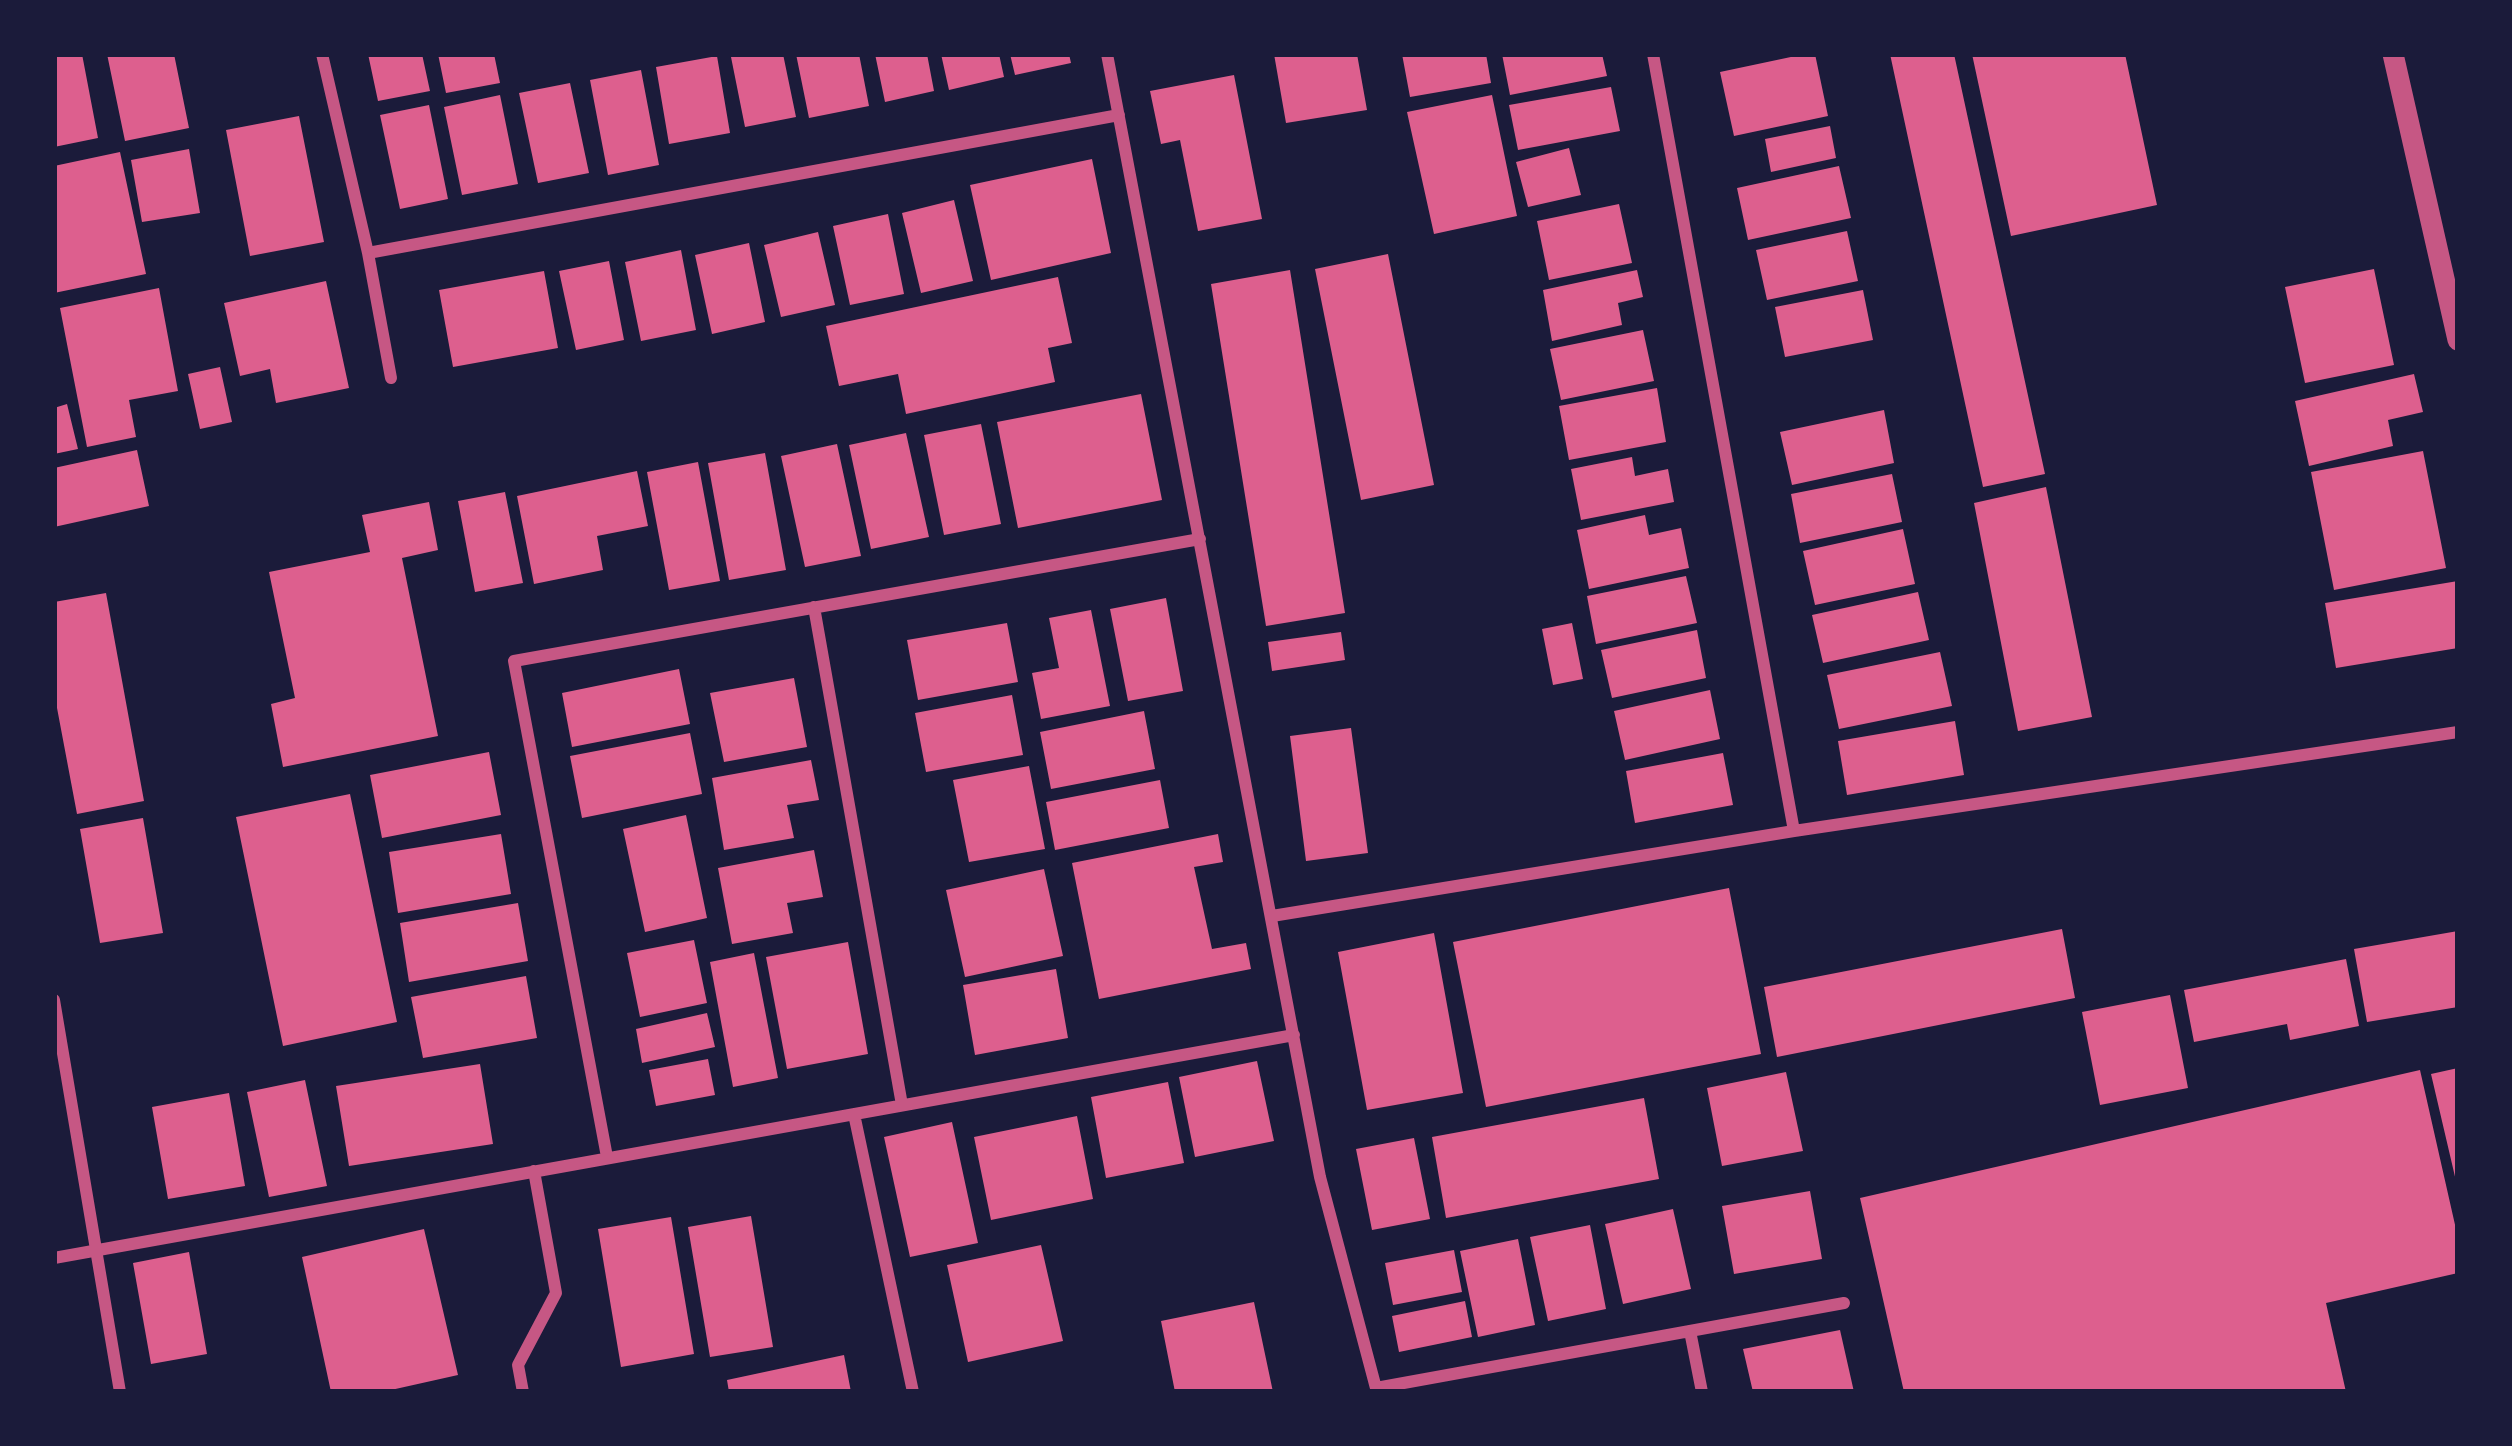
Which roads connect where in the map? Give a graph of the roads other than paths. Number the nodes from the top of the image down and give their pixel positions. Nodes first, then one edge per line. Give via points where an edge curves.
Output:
1 (322, 54) edge
2 (1107, 54) edge
3 (1653, 54) edge
4 (2393, 54) edge
5 (1119, 116) junction
6 (368, 253) junction
7 (2454, 302) edge
8 (2458, 340) edge
9 (391, 379) dead end
10 (1200, 538) junction
11 (814, 607) junction
12 (2458, 732) edge
13 (1794, 831) junction
14 (1272, 916) junction
15 (54, 1000) edge
16 (1294, 1035) junction
17 (902, 1105) junction
18 (854, 1114) junction
19 (607, 1157) junction
20 (534, 1171) junction
21 (96, 1250) junction
22 (54, 1258) edge
23 (1844, 1303) dead end
24 (1690, 1331) junction
25 (1377, 1390) edge
26 (120, 1392) edge
27 (523, 1392) edge
28 (913, 1392) edge
29 (1702, 1392) edge

1 - 6 street
2 - 5 street
3 - 13 street
4 - 7 street
5 - 6 street
5 - 10 street
6 - 9 street
7 - 8 street
10 - 11 street
10 - 14 street
11 - 17 street
11 - 19 street via 514,662
12 - 13 street
13 - 14 street
14 - 16 street
15 - 21 street
16 - 17 street
16 - 25 street via 1320,1177
17 - 18 street
18 - 19 street
18 - 28 street
19 - 20 street
20 - 21 street
20 - 27 street via 556,1293 518,1365
21 - 22 street
21 - 26 street
23 - 24 street
24 - 25 street
24 - 29 street

